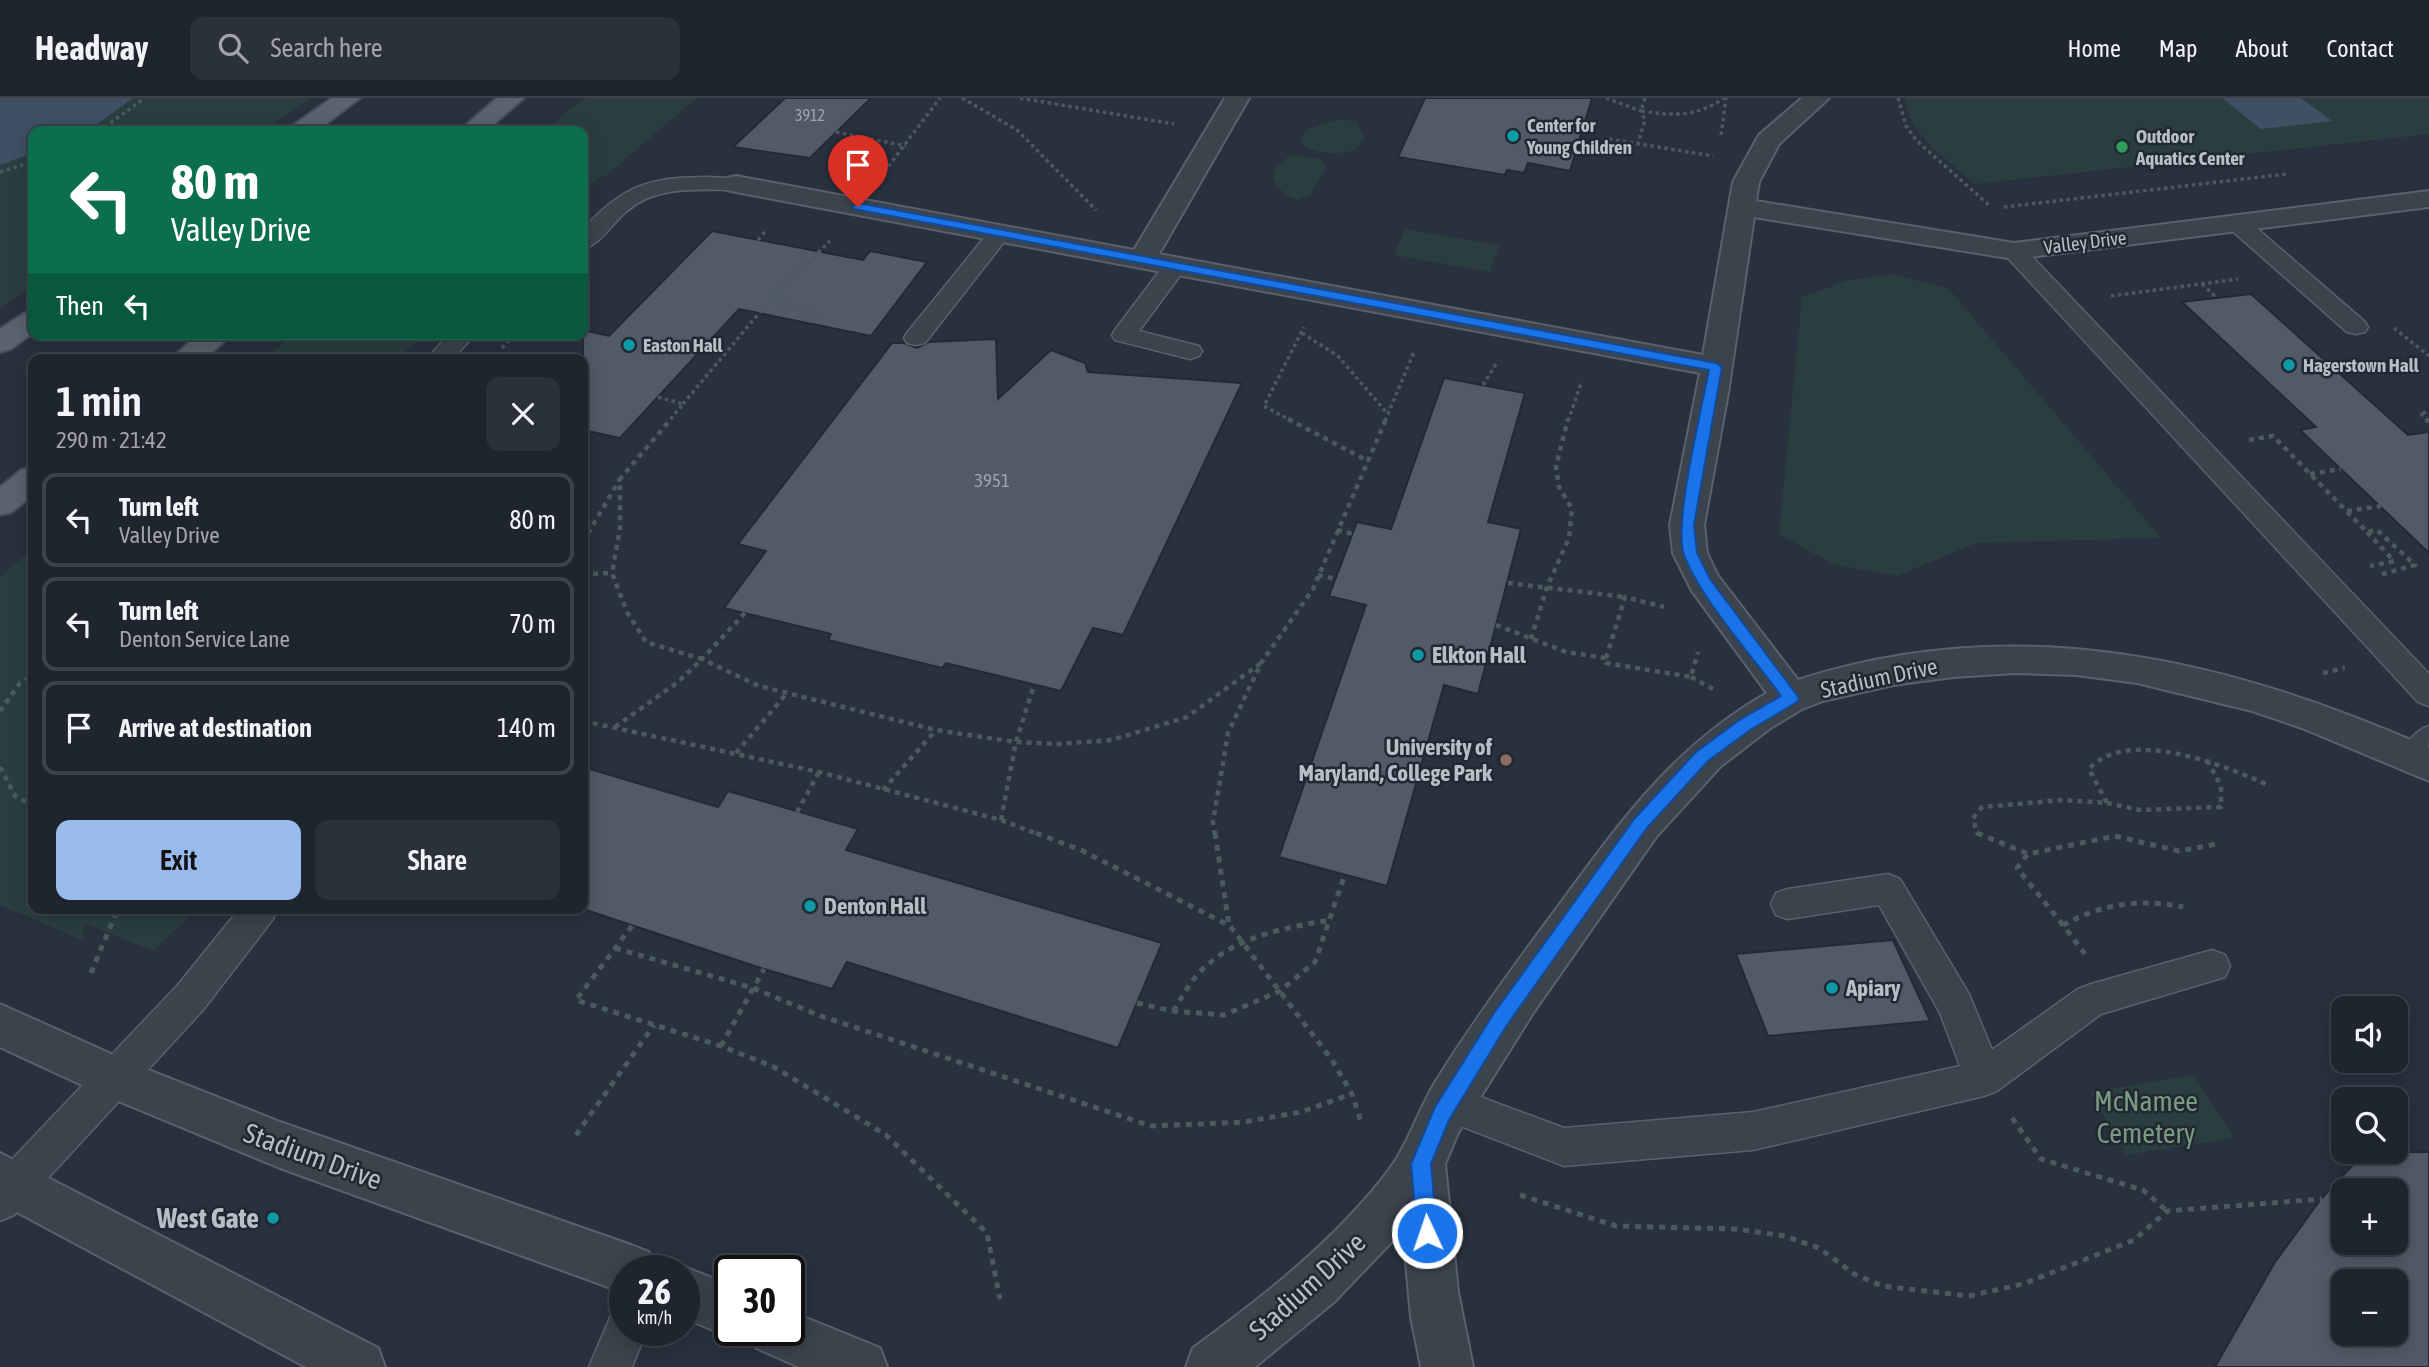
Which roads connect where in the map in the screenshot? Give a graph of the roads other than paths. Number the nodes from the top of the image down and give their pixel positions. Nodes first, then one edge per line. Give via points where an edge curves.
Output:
1 (348, 98) edge
2 (512, 98) edge
3 (1237, 98) edge
4 (1817, 98) edge
5 (308, 126) edge
6 (477, 126) edge
7 (736, 184) joint
8 (2429, 199) edge
9 (1742, 207) junction
10 (2237, 223) junction
11 (1000, 233) junction
12 (588, 237) edge
13 (2014, 251) junction
14 (1142, 260) junction
15 (1175, 266) junction
16 (28, 323) edge
17 (2356, 327) dead end
18 (916, 338) dead end
19 (210, 340) edge
20 (457, 340) edge
21 (0, 343) edge
22 (1190, 351) dead end
23 (192, 354) edge
24 (444, 354) edge
25 (1716, 367) junction
26 (2429, 694) edge
27 (1791, 698) junction
28 (2424, 754) edge
29 (1788, 904) dead end
30 (256, 914) edge
31 (2212, 966) dead end
32 (0, 1025) edge
33 (115, 1078) junction
34 (1984, 1078) junction
35 (1448, 1103) junction
36 (1421, 1164) junction
37 (5, 1187) edge
38 (609, 1262) edge
39 (805, 1343) edge
40 (619, 1346) edge
41 (359, 1367) edge
42 (610, 1367) edge
43 (861, 1367) edge
44 (1212, 1367) edge
45 (1447, 1367) edge

1 - 5 main road
2 - 6 main road
3 - 14 street
4 - 9 street via 1768,140 1746,182
7 - 11 street
7 - 12 lane via 668,185 648,190 628,198
8 - 10 street, Valley Drive
9 - 13 street, Valley Drive
9 - 25 street
10 - 13 street, Valley Drive
10 - 17 lane
11 - 14 street
11 - 18 lane
13 - 26 lane
14 - 15 street
15 - 22 lane via 1124,335
15 - 25 street
16 - 21 main road
19 - 23 main road
20 - 24 lane
25 - 27 street via 1687,525 1690,553 1704,582
27 - 28 street, Stadium Drive via 1909,667 2034,658 2185,678
27 - 35 street, Stadium Drive via 1702,757 1641,823 1500,1019
29 - 34 lane via 1888,890 1956,1006
30 - 33 lane via 190,998
31 - 34 lane via 2091,1001
32 - 33 street, Stadium Drive
33 - 37 lane
33 - 38 street, Stadium Drive via 280,1145
34 - 35 lane via 1753,1131 1564,1147
35 - 36 street, Stadium Drive
36 - 44 street, Stadium Drive via 1354,1248
36 - 45 street via 1428,1260
37 - 41 street
39 - 43 street
40 - 42 lane

